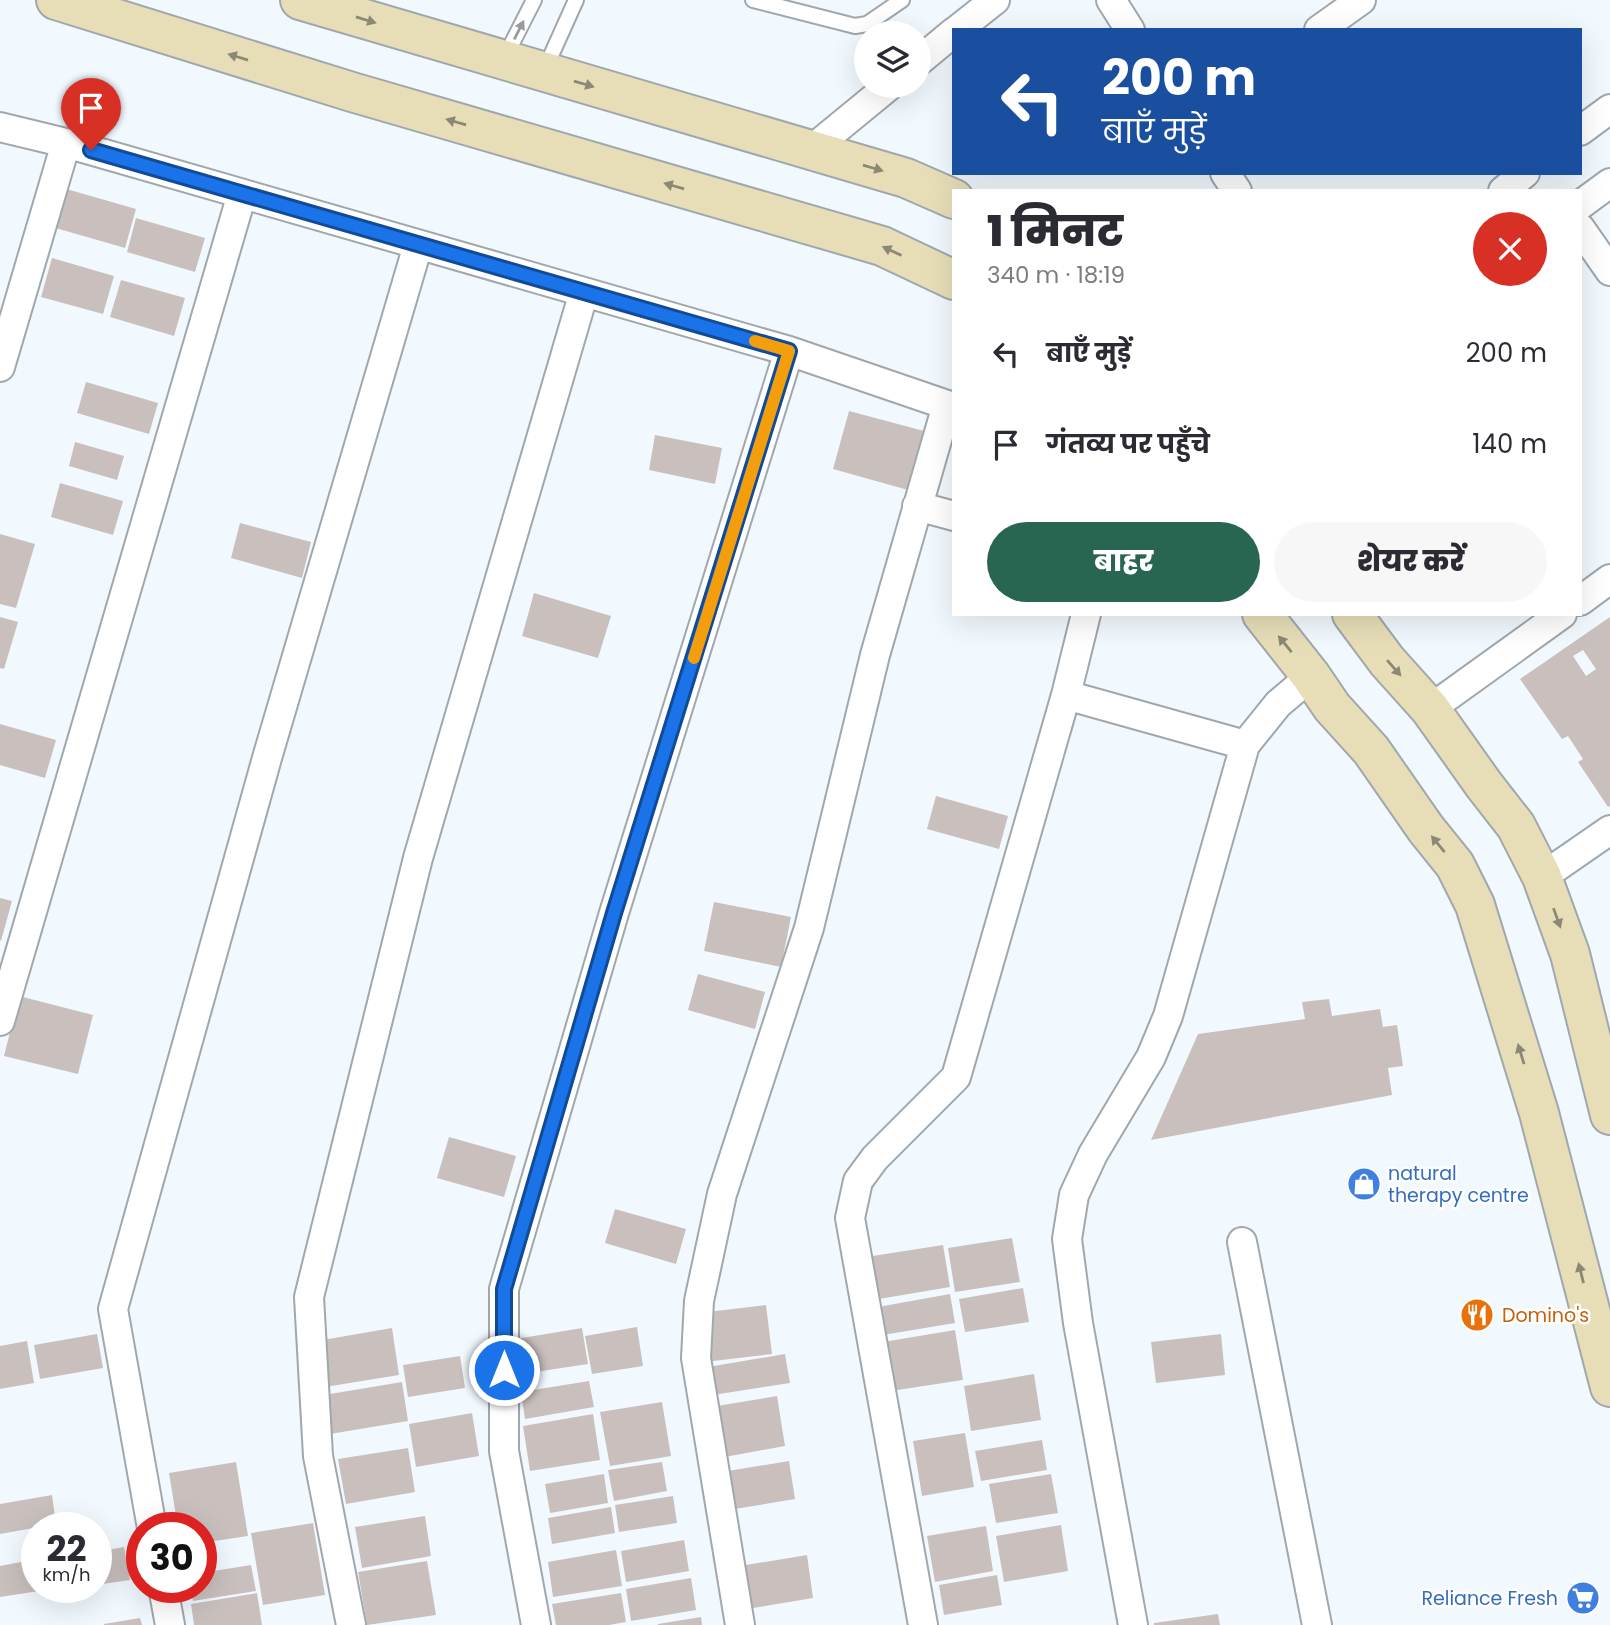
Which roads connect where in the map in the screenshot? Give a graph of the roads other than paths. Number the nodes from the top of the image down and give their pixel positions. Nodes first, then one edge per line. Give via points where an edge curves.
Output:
1 (56, 0) edge
2 (300, 0) edge
3 (534, 0) edge
4 (576, 0) edge
5 (753, 0) edge
6 (902, 0) edge
7 (995, 0) edge
8 (1111, 0) edge
9 (1361, 0) edge
10 (959, 28) edge
11 (1129, 28) edge
12 (1322, 28) edge
13 (952, 34) edge
14 (931, 51) edge
15 (503, 60) junction
16 (544, 72) junction
17 (874, 98) edge
18 (1610, 109) edge
19 (0, 127) edge
20 (1582, 130) edge
21 (66, 143) junction
22 (811, 150) junction
23 (1523, 175) edge
24 (1610, 183) edge
25 (1505, 189) edge
26 (242, 194) junction
27 (952, 198) edge
28 (1582, 204) edge
29 (1582, 231) edge
30 (418, 244) junction
31 (1610, 271) edge
32 (952, 278) edge
33 (584, 292) junction
34 (789, 351) junction
35 (0, 367) edge
36 (950, 395) edge
37 (917, 506) junction
38 (952, 515) edge
39 (1610, 579) edge
40 (1582, 600) edge
41 (1086, 616) edge
42 (1264, 616) edge
43 (1353, 616) edge
44 (1559, 616) edge
45 (1311, 676) junction
46 (1066, 695) junction
47 (1430, 709) junction
48 (1245, 745) junction
49 (1610, 830) edge
50 (1542, 877) junction
51 (0, 1021) edge
52 (1610, 1115) edge
53 (1242, 1242) dead end
54 (1610, 1387) edge
55 (149, 1512) edge
56 (166, 1603) edge
57 (170, 1625) edge
58 (351, 1625) edge
59 (536, 1625) edge
60 (740, 1625) edge
61 (923, 1625) edge
62 (1133, 1625) edge
63 (1317, 1625) edge

32 -> 1 street via 882,246 352,92
2 -> 15 street
15 -> 3 lane
4 - 16 lane
5 - 6 lane via 855,26 867,24
7 - 10 street
8 - 11 street
9 - 12 street
13 - 14 street
15 - 16 street
16 -> 22 street
17 - 22 street
18 - 20 street
19 - 21 street
21 - 26 street
21 - 35 street
22 -> 27 street via 906,178
23 - 25 street
24 - 28 street
26 - 30 street
26 - 51 street
29 - 31 street
30 - 33 street
30 - 55 street via 267,758 113,1309
33 - 34 street
33 - 58 street via 418,858 309,1297 318,1456
34 - 36 street
34 - 59 street via 614,913 504,1289 504,1451
36 - 37 street
37 - 38 street
37 - 60 street via 875,655 809,928 722,1194 699,1301 696,1358
39 - 40 street
41 - 46 street
45 -> 42 street
43 -> 47 street
44 - 47 street
45 - 48 street via 1278,704
54 -> 45 street via 1539,1113 1475,905 1455,866
46 - 48 street
46 - 61 street via 956,1077 875,1158 853,1195 850,1219
47 - 50 street via 1516,826
48 - 62 street via 1168,1016 1151,1057 1074,1195 1067,1239
49 - 50 street
50 -> 52 street via 1570,954
53 - 63 street
56 - 57 street

